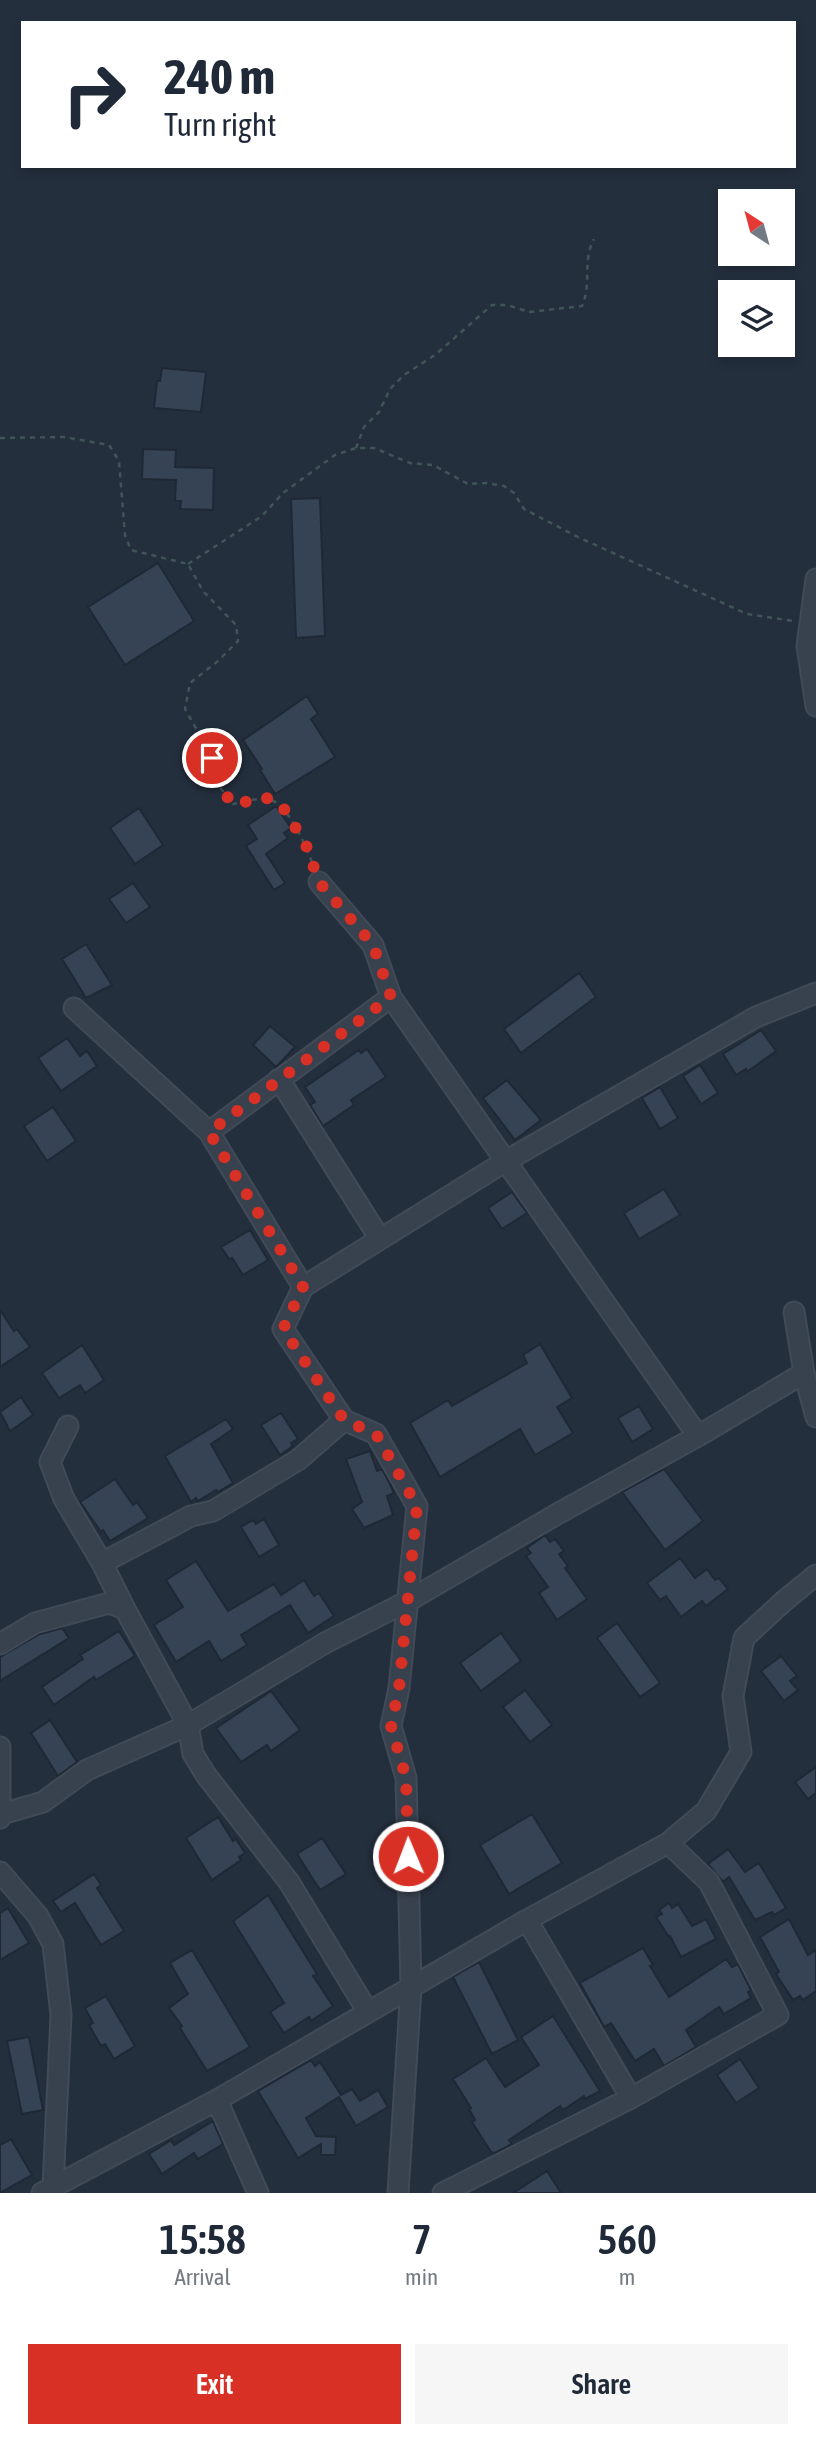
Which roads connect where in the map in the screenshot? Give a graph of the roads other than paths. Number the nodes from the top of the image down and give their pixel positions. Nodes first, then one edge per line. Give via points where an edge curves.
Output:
1 (816, 579) edge
2 (816, 706) edge
3 (319, 882) road end
4 (816, 993) edge
5 (391, 997) junction
6 (74, 1008) dead end
7 (279, 1079) junction
8 (209, 1132) junction
9 (506, 1161) junction
10 (380, 1239) junction
11 (303, 1287) junction
12 (793, 1312) dead end
13 (804, 1373) junction
14 (816, 1418) edge
15 (344, 1420) junction
16 (68, 1426) dead end
17 (698, 1436) junction
18 (102, 1563) junction
19 (816, 1575) edge
20 (408, 1601) junction
21 (125, 1609) junction
22 (0, 1644) edge
23 (188, 1725) junction
24 (0, 1747) edge
25 (1, 1816) edge
26 (668, 1843) junction
27 (0, 1872) edge
28 (527, 1920) junction
29 (411, 1987) junction
30 (368, 2012) junction
31 (631, 2098) junction
32 (217, 2100) junction
33 (48, 2190) edge
34 (258, 2193) edge
35 (398, 2193) edge
36 (443, 2193) edge

1 - 2 street via 807,646
3 - 5 street via 373,945
4 - 9 street via 756,1017
5 - 7 street
5 - 9 street
6 - 8 street
7 - 8 street
7 - 10 street
8 - 11 street
9 - 10 street
9 - 17 street
10 - 11 street
11 - 15 street via 283,1329
12 - 13 street
13 - 14 street
13 - 17 street
15 - 18 street via 298,1460 214,1511 191,1516
15 - 20 street via 376,1434 417,1506
16 - 18 street via 50,1462 64,1499
17 - 20 street
18 - 21 street
19 - 26 street via 744,1639 733,1696 741,1752 706,1811
20 - 23 street via 325,1643
20 - 29 street via 391,1726 406,1778
21 - 22 street via 109,1603 35,1623
21 - 23 street
23 - 25 street via 87,1770 43,1802
23 - 30 street via 193,1754 206,1775 289,1882
24 - 25 street
26 - 28 street
26 - 31 street via 709,1882 778,2015
27 - 33 street via 38,1916 53,1944 61,2015
28 - 29 street
28 - 31 street
29 - 30 street
29 - 35 street
30 - 32 street
31 - 36 street
32 - 33 street
32 - 34 street

